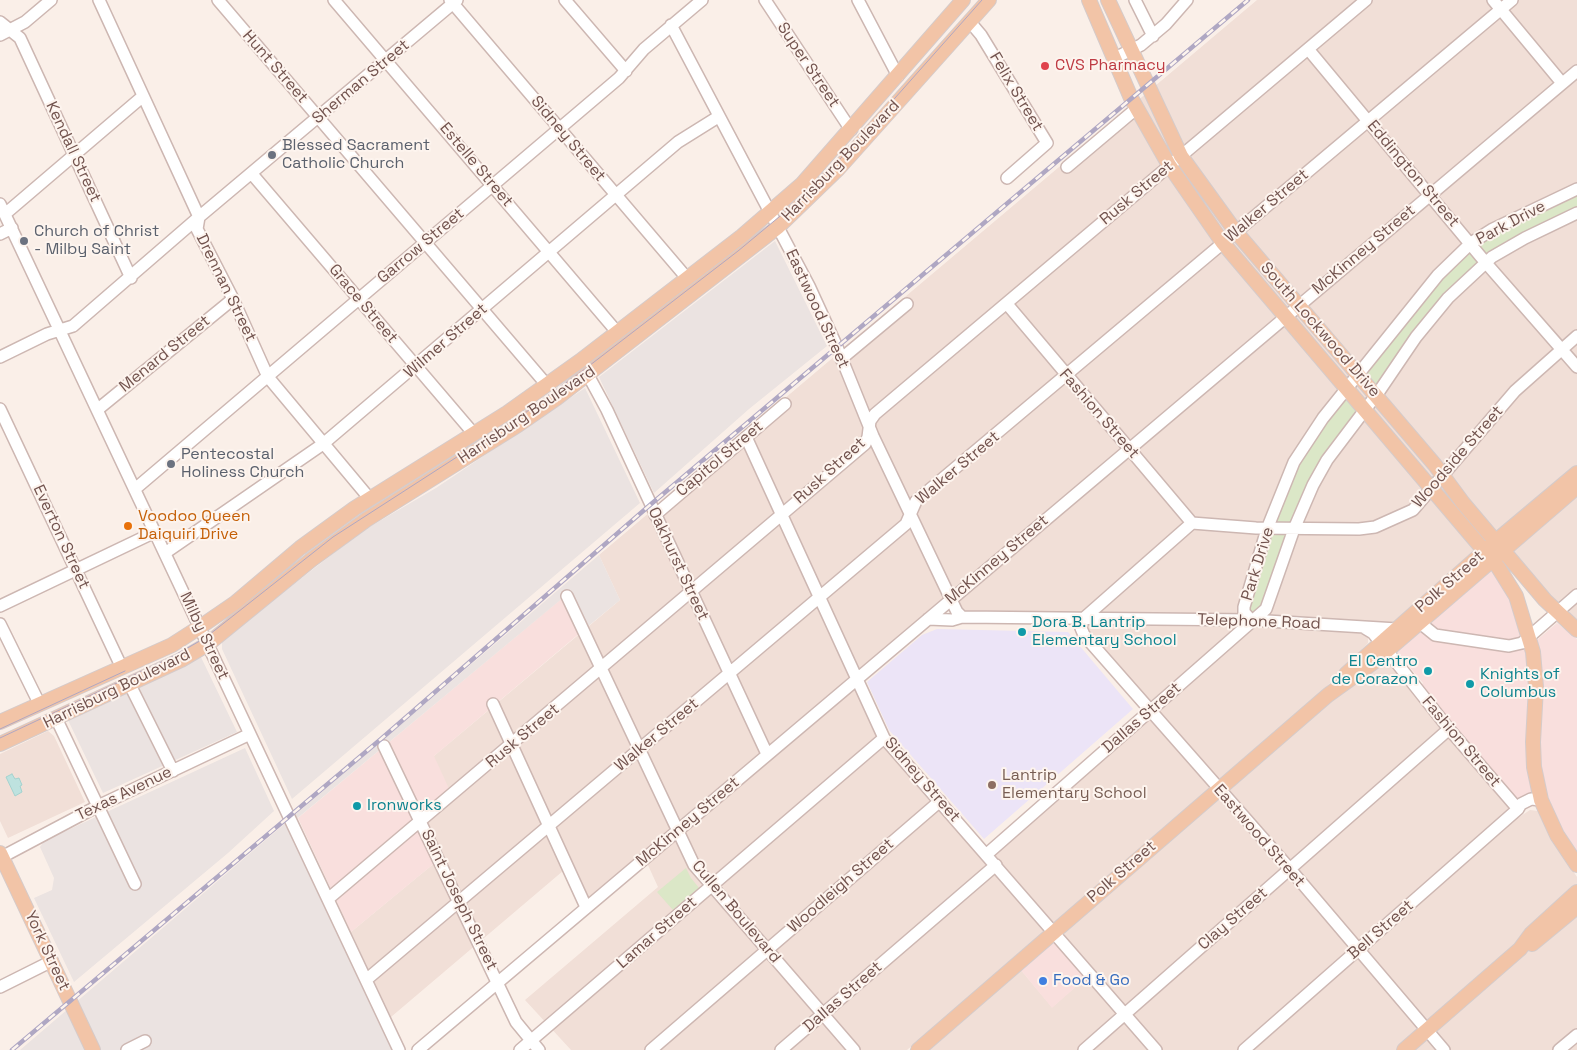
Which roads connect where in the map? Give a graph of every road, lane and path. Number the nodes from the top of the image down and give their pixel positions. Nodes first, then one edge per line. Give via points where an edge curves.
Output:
1 (51, 0) edge
2 (99, 0) edge
3 (218, 0) edge
4 (334, 0) edge
5 (565, 0) edge
6 (702, 0) edge
7 (764, 0) edge
8 (858, 0) edge
9 (963, 0) edge
10 (990, 0) edge
11 (1089, 0) edge
12 (1108, 0) edge
13 (1135, 0) edge
14 (1187, 0) edge
15 (1366, 0) edge
16 (1512, 0) edge
17 (453, 1) edge
18 (689, 4) edge
19 (1497, 5) edge
20 (0, 22) edge
21 (970, 22) junction
22 (671, 25) junction
23 (5, 33) edge
24 (1153, 36) junction
25 (1308, 49) junction
26 (1131, 51) junction
27 (386, 60) junction
28 (1113, 60) junction
29 (626, 71) junction
30 (1577, 71) edge
31 (898, 76) junction
32 (1562, 83) junction
33 (142, 97) junction
34 (1137, 108) junction
35 (718, 117) junction
36 (319, 118) junction
37 (1370, 121) junction
38 (560, 129) junction
39 (851, 130) junction
40 (75, 155) junction
41 (1181, 156) junction
42 (1169, 166) junction
43 (1067, 167) dead end
44 (252, 174) junction
45 (1006, 178) dead end
46 (492, 185) junction
47 (1577, 189) edge
48 (1431, 194) junction
49 (616, 196) junction
50 (770, 212) junction
51 (1577, 213) edge
52 (6, 217) edge
53 (199, 217) junction
54 (778, 227) junction
55 (1236, 232) junction
56 (0, 234) edge
57 (426, 242) junction
58 (1223, 242) junction
59 (1471, 243) junction
60 (550, 253) junction
61 (1486, 263) junction
62 (686, 277) junction
63 (131, 278) junction
64 (233, 299) junction
65 (359, 299) junction
66 (907, 304) dead end
67 (1007, 304) junction
68 (1298, 305) junction
69 (483, 309) junction
70 (1286, 316) junction
71 (60, 330) junction
72 (617, 332) junction
73 (1577, 336) edge
74 (1561, 348) junction
75 (0, 357) edge
76 (841, 359) junction
77 (416, 366) junction
78 (1577, 367) edge
79 (588, 374) junction
80 (1357, 375) junction
81 (1067, 376) junction
82 (268, 377) junction
83 (546, 384) junction
84 (1346, 388) junction
85 (1376, 395) junction
86 (785, 404) dead end
87 (0, 409) edge
88 (98, 410) junction
89 (1365, 410) junction
90 (869, 428) junction
91 (474, 434) junction
92 (746, 437) junction
93 (323, 444) junction
94 (1130, 448) junction
95 (1577, 473) edge
96 (1443, 476) junction
97 (1577, 487) edge
98 (135, 489) junction
99 (1432, 490) junction
100 (370, 499) junction
101 (910, 513) junction
102 (782, 514) junction
103 (655, 515) junction
104 (1192, 524) junction
105 (1267, 529) junction
106 (1294, 529) junction
107 (155, 532) junction
108 (1499, 545) junction
109 (165, 553) junction
110 (1487, 556) junction
111 (76, 570) junction
112 (691, 592) junction
113 (1577, 595) edge
114 (567, 596) dead end
115 (820, 596) junction
116 (951, 599) junction
117 (0, 606) edge
118 (1556, 613) junction
119 (962, 617) junction
120 (928, 619) junction
121 (1084, 619) junction
122 (1251, 620) junction
123 (1416, 620) junction
124 (0, 624) edge
125 (200, 627) junction
126 (1363, 627) junction
127 (1397, 629) junction
128 (1577, 630) edge
129 (1530, 637) junction
130 (208, 644) junction
131 (1384, 647) junction
132 (122, 666) junction
133 (602, 669) junction
134 (730, 672) junction
135 (858, 678) junction
136 (129, 683) junction
137 (40, 703) junction
138 (493, 704) dead end
139 (1150, 711) junction
140 (56, 718) junction
141 (0, 722) edge
142 (1449, 729) junction
143 (250, 734) junction
144 (884, 738) junction
145 (0, 744) edge
146 (512, 745) junction
147 (384, 746) dead end
148 (640, 749) junction
149 (767, 754) junction
150 (173, 771) junction
151 (1218, 789) junction
152 (1541, 800) junction
153 (940, 801) junction
154 (98, 806) junction
155 (1518, 809) junction
156 (421, 822) junction
157 (549, 826) junction
158 (678, 831) junction
159 (987, 854) junction
160 (1, 856) edge
161 (996, 865) junction
162 (1577, 865) edge
163 (1290, 869) junction
164 (135, 884) dead end
165 (712, 886) junction
166 (1577, 892) edge
167 (328, 899) junction
168 (460, 902) junction
169 (586, 907) junction
170 (1577, 907) edge
171 (1054, 932) junction
172 (1520, 949) junction
173 (767, 950) junction
174 (1358, 950) junction
175 (52, 961) junction
176 (366, 980) junction
177 (498, 981) junction
178 (0, 987) edge
179 (822, 1014) junction
180 (1125, 1014) junction
181 (1427, 1030) junction
182 (1577, 1035) edge
183 (145, 1041) dead end
184 (531, 1041) junction
185 (93, 1050) edge
186 (127, 1050) edge
187 (399, 1050) edge
188 (418, 1050) edge
189 (520, 1050) edge
190 (539, 1050) edge
191 (651, 1050) edge
192 (781, 1050) edge
193 (854, 1050) edge
194 (918, 1050) edge
195 (1084, 1050) edge
196 (1156, 1050) edge
197 (1244, 1050) edge
198 (1404, 1050) edge
199 (1444, 1050) edge
200 (1560, 1050) edge

1 - 23 street via 25,22
2 - 33 street, Drennan Street
3 - 36 street, Hunt Street
4 - 27 street, Estelle Street
5 - 29 street
6 - 18 street, Garrow Street
7 - 39 street, Super Street
8 - 31 street
9 - 31 main road, Harrisburg Boulevard
10 - 21 main road, Harrisburg Boulevard
11 - 28 main road, South Lockwood Drive
12 - 26 main road, South Lockwood Drive
13 - 24 street
14 - 24 street
15 - 25 street, Rusk Street
16 - 19 street, Walker Street
17 - 27 street, Sherman Street
17 - 38 street, Sidney Street
18 - 22 street, Garrow Street
19 - 32 street
19 - 37 street, Walker Street
20 - 23 street, Kendall Street
21 - 45 street, Felix Street via 982,35 1047,143
21 - 54 main road, Harrisburg Boulevard via 838,169
22 - 29 street, Garrow Street via 644,49
22 - 35 street, Eastwood Street
23 - 40 street, Kendall Street via 20,38
24 - 26 street
25 - 37 street, Eddington Street
25 - 41 street, Rusk Street
26 - 28 street
26 - 41 main road, South Lockwood Drive
27 - 36 street, Sherman Street
27 - 46 street, Estelle Street
28 - 34 main road, South Lockwood Drive
29 - 38 street, Garrow Street
30 - 32 street, McKinney Street
31 - 39 main road, Harrisburg Boulevard
32 - 48 street, McKinney Street
33 - 40 street
33 - 53 street, Drennan Street
34 - 42 main road, South Lockwood Drive
34 - 43 street
35 - 49 street, Wilmer Street via 678,142
35 - 50 street, Eastwood Street
36 - 44 street, Sherman Street
36 - 57 street, Hunt Street
37 - 48 street, Eddington Street
37 - 55 street, Walker Street
38 - 46 street, Garrow Street
38 - 49 street, Sidney Street
39 - 50 main road, Harrisburg Boulevard via 802,184
40 - 52 street
40 - 63 street, Kendall Street
41 - 42 street, Rusk Street
41 - 55 main road, South Lockwood Drive
42 - 58 main road, South Lockwood Drive
42 - 67 street, Rusk Street
44 - 53 street, Sherman Street
44 - 65 street, Grace Street
46 - 57 street, Garrow Street
46 - 60 street, Estelle Street
47 - 59 street, Park Drive
48 - 59 street, Eddington Street
48 - 68 street, McKinney Street
49 - 60 street, Wilmer Street
49 - 62 street, Sidney Street
50 - 54 street, Eastwood Street
50 - 62 main road, Harrisburg Boulevard
51 - 61 street, Park Drive via 1525,238
52 - 56 street
52 - 71 street, Milby Street
53 - 63 street, Sherman Street
53 - 64 street, Drennan Street via 197,229
54 - 76 street, Eastwood Street
54 - 79 main road, Harrisburg Boulevard
55 - 58 street, Walker Street
55 - 68 main road, South Lockwood Drive
57 - 65 street, Garrow Street
57 - 69 street, Hunt Street
58 - 70 main road, South Lockwood Drive
58 - 81 street, Walker Street
59 - 61 street, Eddington Street
59 - 80 street, Park Drive via 1438,275
60 - 69 street, Wilmer Street
60 - 72 street, Estelle Street
61 - 74 street, Eddington Street
61 - 85 street, Park Drive via 1432,316
62 - 72 main road, Harrisburg Boulevard
63 - 71 street, Sherman Street via 73,326
64 - 82 street, Drennan Street
64 - 88 street, Menard Street
65 - 77 street, Grace Street
65 - 82 street, Garrow Street
66 - 76 street
67 - 81 street, Fashion Street
67 - 90 street, Rusk Street via 875,414
68 - 70 street, McKinney Street
68 - 80 main road, South Lockwood Drive
69 - 77 street, Wilmer Street
69 - 83 street, Hunt Street
70 - 84 main road, South Lockwood Drive
70 - 94 street, McKinney Street
71 - 75 street, Sherman Street
71 - 88 street, Milby Street
72 - 83 main road, Harrisburg Boulevard
73 - 74 street, Woodside Street
74 - 78 street, Eddington Street
74 - 96 street, Woodside Street via 1515,391
76 - 90 street, Eastwood Street
77 - 91 street, Grace Street
77 - 93 street, Wilmer Street
79 - 103 street, Oakhurst Street
79 - 130 main road, Harrisburg Boulevard via 518,425 366,520
80 - 84 street, Park Drive
80 - 85 main road, South Lockwood Drive
81 - 94 street, Fashion Street
81 - 101 street, Walker Street via 916,501
82 - 93 street, Drennan Street
82 - 98 street, Garrow Street
83 - 91 main road, Harrisburg Boulevard
84 - 89 main road, South Lockwood Drive
84 - 105 street, Park Drive via 1294,462
85 - 89 street, Park Drive
85 - 96 main road, South Lockwood Drive
86 - 92 street, Capitol Street
87 - 111 street, Everton Street
88 - 98 street, Milby Street
89 - 99 main road, South Lockwood Drive
89 - 106 street, Park Drive via 1326,460
90 - 101 street, Eastwood Street
90 - 102 street, Rusk Street via 865,444
91 - 100 main road, Harrisburg Boulevard
92 - 102 street, Sidney Street
92 - 103 street, Capitol Street
93 - 100 street, Drennan Street
93 - 109 street, Wilmer Street
94 - 104 street, Fashion Street
94 - 116 street, McKinney Street
95 - 108 main road, Polk Street
96 - 99 street, Woodside Street
96 - 108 main road, South Lockwood Drive
97 - 108 main road, Polk Street
98 - 107 street, Milby Street
99 - 106 street, Woodside Street via 1413,510 1375,527
99 - 110 main road, South Lockwood Drive
100 - 125 main road, Harrisburg Boulevard via 300,548
101 - 115 street, Walker Street via 906,524
101 - 116 street, Eastwood Street
102 - 112 street, Rusk Street
102 - 115 street, Sidney Street
103 - 112 street, Oakhurst Street
104 - 105 street, Woodside Street
104 - 121 street
105 - 106 street, Woodside Street
105 - 122 street, Park Drive via 1244,608
106 - 122 street, Park Drive via 1266,609
107 - 109 street, Milby Street
107 - 111 street
108 - 110 main road, Polk Street
108 - 118 main road, South Lockwood Drive
109 - 125 street, Milby Street
110 - 123 main road, Polk Street
110 - 129 main road, South Lockwood Drive via 1516,596
111 - 117 street
111 - 132 street, Everton Street
112 - 133 street, Rusk Street
112 - 134 street, Oakhurst Street
113 - 118 street
114 - 133 street, Cullen Boulevard
115 - 134 street, Walker Street
115 - 135 street, Sidney Street
116 - 119 street via 956,612
116 - 120 street, McKinney Street
118 - 128 main road, South Lockwood Drive
118 - 129 street
119 - 120 street, Telephone Road
119 - 121 street, Telephone Road
120 - 135 street, McKinney Street
121 - 122 street, Telephone Road
121 - 139 street, Eastwood Street via 1081,628 1084,635
122 - 126 street, Telephone Road
122 - 139 street, Dallas Street
123 - 127 main road, Polk Street
123 - 129 street via 1435,636 1497,645 1522,643
123 - 131 main road, Polk Street
124 - 137 street
125 - 130 street, Milby Street
125 - 132 main road, Harrisburg Boulevard via 172,645
126 - 127 street, Telephone Road
126 - 131 street via 1373,633
127 - 131 main road, Polk Street
129 - 152 main road, South Lockwood Drive via 1535,668 1534,767
130 - 136 main road, Harrisburg Boulevard
130 - 143 street, Milby Street
131 - 142 street, Fashion Street
131 - 151 main road, Polk Street via 1352,668 1328,695
132 - 137 main road, Harrisburg Boulevard
133 - 146 street, Rusk Street
133 - 148 street, Cullen Boulevard
134 - 148 street, Walker Street
134 - 149 street, Oakhurst Street
135 - 144 street, Sidney Street
135 - 149 street, McKinney Street
136 - 140 main road, Harrisburg Boulevard
136 - 150 street
137 - 141 main road, Harrisburg Boulevard
138 - 146 street
139 - 151 street, Eastwood Street
139 - 159 street, Dallas Street
140 - 145 main road, Harrisburg Boulevard
140 - 154 street
142 - 155 street, Fashion Street
142 - 163 street, Clay Street
143 - 150 street, Texas Avenue
143 - 167 street, Milby Street
144 - 153 street, Sidney Street
144 - 165 street, Lamar Street
146 - 156 street, Rusk Street
146 - 157 street
147 - 156 street, Saint Joseph Street
148 - 157 street, Walker Street
148 - 158 street, Cullen Boulevard
149 - 158 street, McKinney Street
150 - 154 street, Texas Avenue
151 - 163 street, Eastwood Street
151 - 171 main road, Polk Street
152 - 155 street, Bell Street via 1523,811
152 - 162 main road, South Lockwood Drive via 1557,835
153 - 159 street, Sidney Street
153 - 173 street, Woodleigh Street
154 - 160 street, Texas Avenue
154 - 164 street
155 - 174 street, Bell Street
156 - 167 street, Rusk Street
156 - 168 street, Saint Joseph Street
157 - 168 street, Walker Street
157 - 169 street
158 - 165 street, Cullen Boulevard via 694,865
158 - 169 street, McKinney Street
159 - 161 street, Sidney Street
160 - 175 main road, York Street
161 - 171 street, Sidney Street
161 - 179 street, Dallas Street
163 - 174 street, Eastwood Street
163 - 180 street, Clay Street
165 - 173 street, Cullen Boulevard
165 - 184 street, Lamar Street
166 - 172 main road via 1531,934
167 - 176 street, Milby Street
168 - 176 street, Walker Street
168 - 177 street, Saint Joseph Street
169 - 177 street, McKinney Street
170 - 172 main road via 1536,942
171 - 180 street, Sidney Street
171 - 194 main road, Polk Street
172 - 181 main road
173 - 179 street, Cullen Boulevard
173 - 191 street, Woodleigh Street
174 - 181 street, Eastwood Street
174 - 197 street, Bell Street
175 - 178 street
175 - 185 main road, York Street
176 - 187 street, Milby Street
177 - 184 street, Saint Joseph Street via 516,1022
177 - 188 street, McKinney Street
179 - 192 street, Dallas Street
179 - 193 street, Cullen Boulevard
180 - 195 street, Clay Street
180 - 196 street, Sidney Street
181 - 198 main road
181 - 199 street, Eastwood Street
182 - 200 street
183 - 186 street
184 - 189 street, Lamar Street
184 - 190 street, Saint Joseph Street

